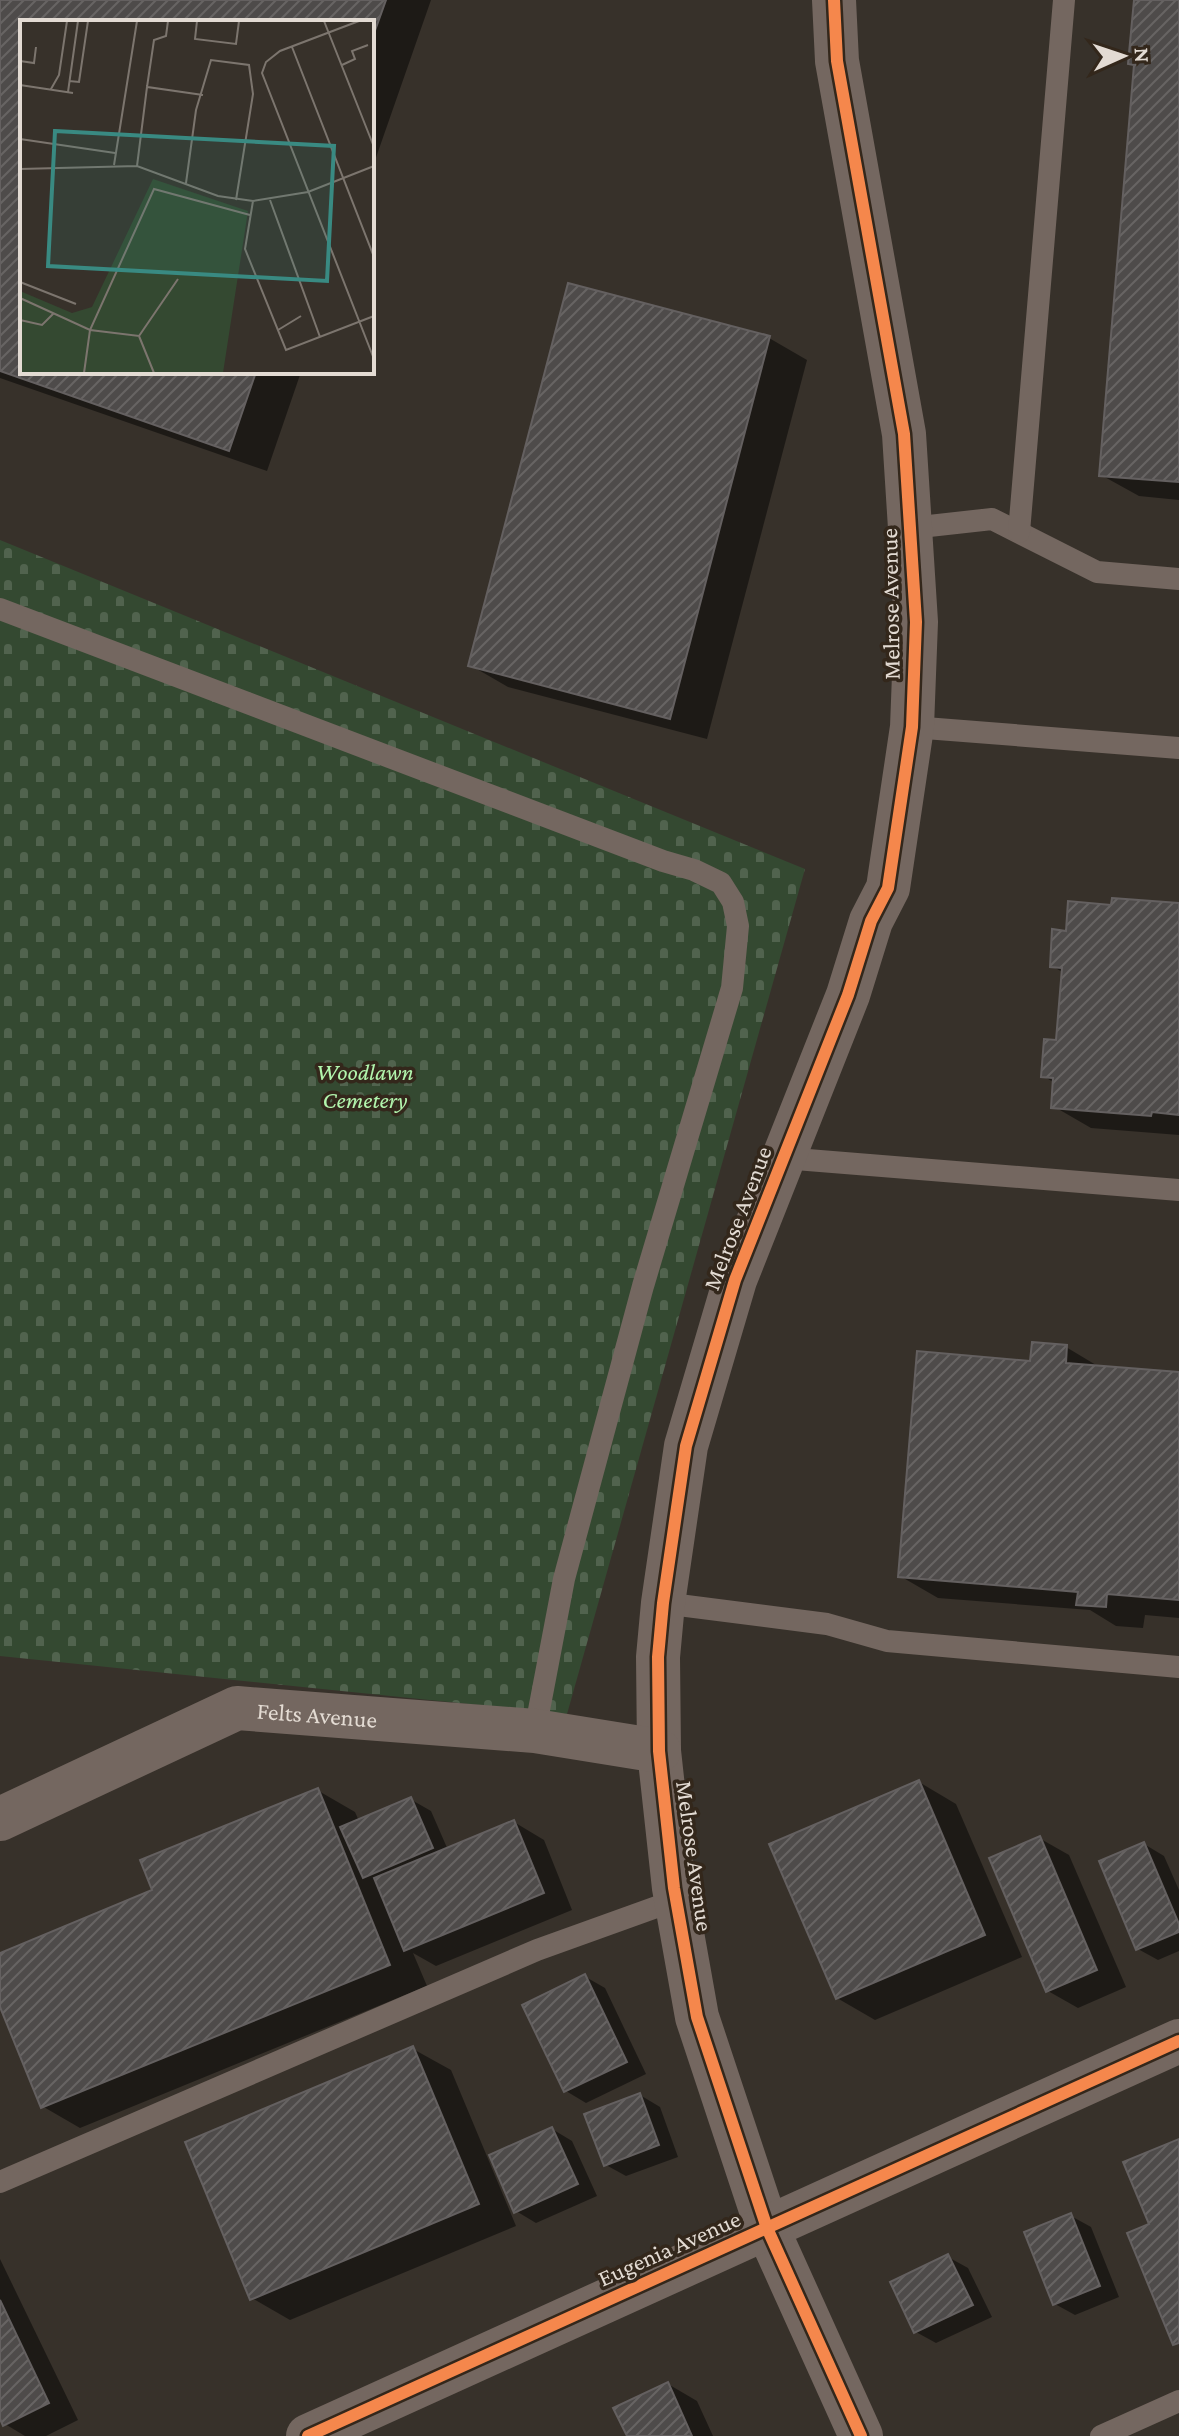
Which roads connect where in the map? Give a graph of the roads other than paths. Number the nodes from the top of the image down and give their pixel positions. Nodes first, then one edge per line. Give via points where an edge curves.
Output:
1 (834, 0) edge
2 (1064, 0) edge
3 (911, 528) junction
4 (1019, 532) junction
5 (1179, 579) edge
6 (0, 609) edge
7 (912, 727) junction
8 (1179, 748) edge
9 (783, 1158) junction
10 (1179, 1190) edge
11 (663, 1603) junction
12 (1179, 1667) edge
13 (535, 1731) junction
14 (659, 1751) junction
15 (0, 1819) edge
16 (676, 1900) junction
17 (1179, 2041) edge
18 (0, 2182) edge
19 (767, 2228) junction
20 (1179, 2401) edge
21 (308, 2436) edge
22 (861, 2436) edge
23 (1101, 2436) edge

1 - 3 street, Melrose Avenue via 837,61 904,434
2 - 4 lane
3 - 4 lane via 992,519
3 - 7 street, Melrose Avenue via 916,622
4 - 5 lane via 1097,572
6 - 13 lane via 694,870 721,883 733,902 738,926 732,988 643,1286 564,1579
7 - 8 lane
7 - 9 street, Melrose Avenue via 888,888
9 - 10 lane
9 - 11 street, Melrose Avenue via 735,1280 686,1446
11 - 12 lane via 827,1624 887,1641
11 - 14 street, Melrose Avenue
13 - 14 street, Felts Avenue
13 - 15 street, Felts Avenue via 237,1708
14 - 16 street, Melrose Avenue
16 - 18 lane via 537,1950
16 - 19 street, Melrose Avenue via 697,2017
17 - 19 street, Eugenia Avenue
19 - 21 street, Eugenia Avenue
19 - 22 street, Melrose Avenue
20 - 23 lane

